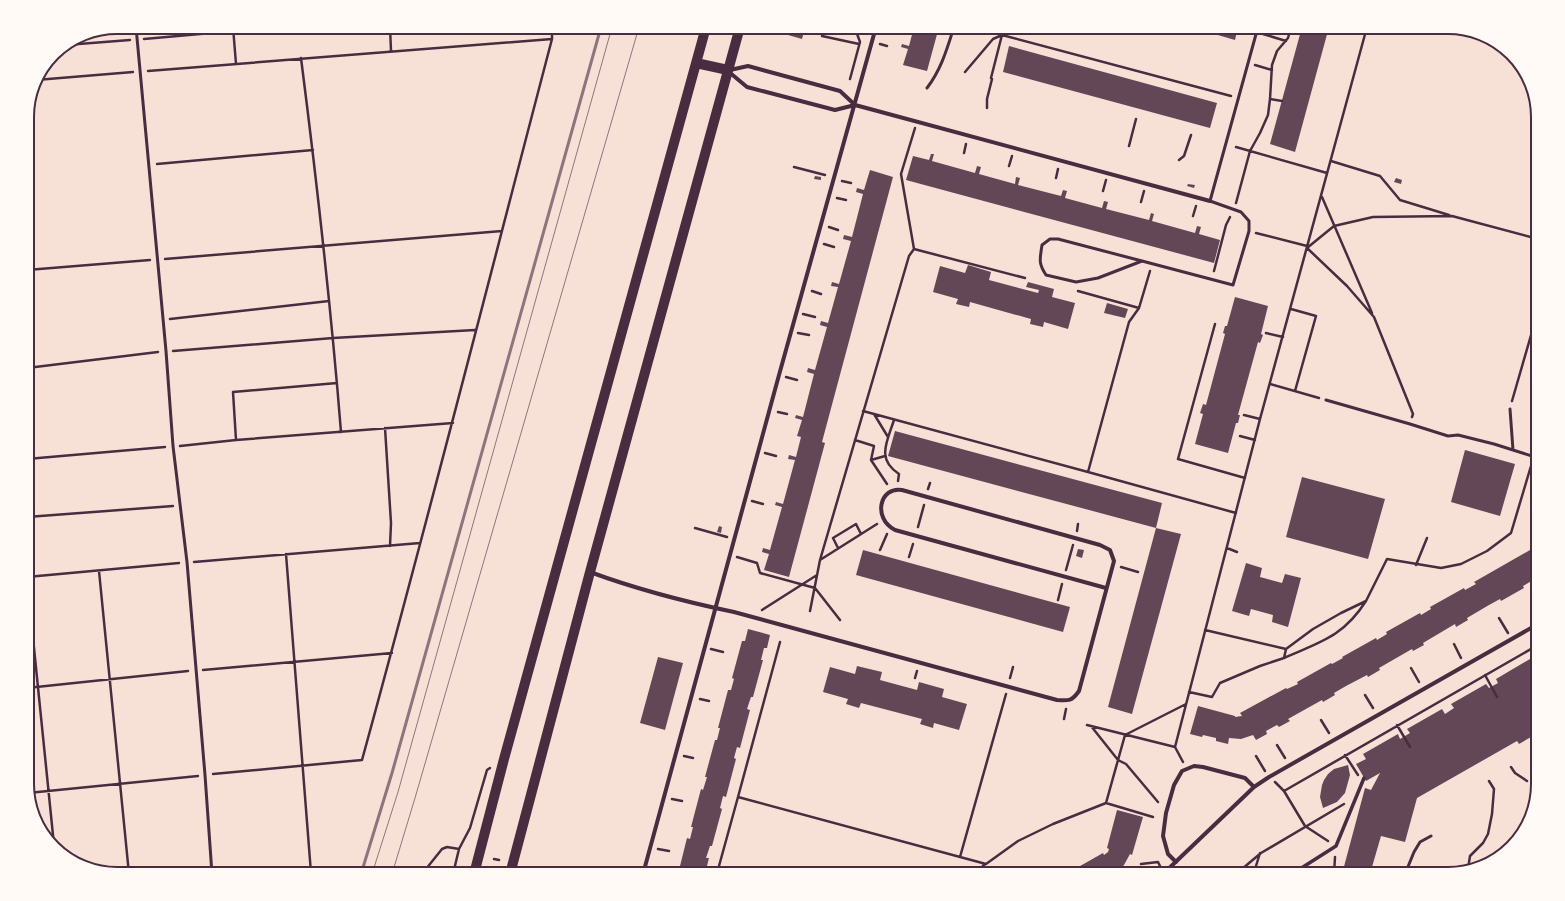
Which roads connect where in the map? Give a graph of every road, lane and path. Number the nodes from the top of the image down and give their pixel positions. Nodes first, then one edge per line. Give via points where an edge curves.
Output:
1 (137, 34) edge
2 (189, 34) edge
3 (233, 34) edge
4 (390, 34) edge
5 (552, 34) edge
6 (704, 34) edge
7 (738, 34) edge
8 (857, 34) edge
9 (874, 34) edge
10 (952, 34) edge
11 (1002, 34) junction
12 (1255, 34) edge
13 (1263, 34) edge
14 (1288, 34) edge
15 (1365, 34) edge
16 (822, 36) dead end
17 (552, 39) junction
18 (137, 40) junction
19 (1286, 41) junction
20 (78, 44) edge
21 (859, 44) junction
22 (391, 51) junction
23 (301, 58) junction
24 (696, 63) junction
25 (1248, 63) junction
26 (236, 64) junction
27 (728, 70) junction
28 (1272, 70) junction
29 (141, 71) junction
30 (965, 72) dead end
31 (43, 79) edge
32 (850, 79) dead end
33 (927, 88) dead end
34 (1233, 97) dead end
35 (1270, 99) junction
36 (1282, 101) dead end
37 (855, 105) junction
38 (987, 108) dead end
39 (1136, 119) dead end
40 (1191, 135) dead end
41 (912, 139) dead end
42 (1129, 146) dead end
43 (1236, 147) dead end
44 (313, 150) junction
45 (1250, 151) junction
46 (1179, 160) dead end
47 (1331, 161) junction
48 (149, 165) junction
49 (794, 167) dead end
50 (1327, 173) junction
51 (834, 178) junction
52 (851, 183) dead end
53 (1321, 196) junction
54 (1210, 201) junction
55 (1233, 208) junction
56 (1452, 216) junction
57 (1334, 226) junction
58 (502, 231) junction
59 (1249, 231) junction
60 (1531, 237) edge
61 (323, 246) junction
62 (1307, 247) junction
63 (914, 249) junction
64 (156, 260) junction
65 (1142, 261) junction
66 (1152, 263) junction
67 (34, 269) edge
68 (1025, 278) dead end
69 (1212, 279) junction
70 (1078, 291) dead end
71 (329, 302) junction
72 (1139, 308) junction
73 (1290, 309) junction
74 (1374, 317) junction
75 (163, 320) junction
76 (1215, 324) dead end
77 (475, 330) junction
78 (1266, 333) dead end
79 (1531, 336) edge
80 (1283, 337) junction
81 (333, 338) junction
82 (166, 351) junction
83 (34, 367) edge
84 (337, 383) junction
85 (1270, 384) junction
86 (1295, 391) junction
87 (1326, 400) joint
88 (1510, 410) joint
89 (863, 411) junction
90 (874, 414) junction
91 (1244, 415) dead end
92 (1260, 419) junction
93 (894, 420) junction
94 (453, 423) junction
95 (1410, 424) junction
96 (384, 428) junction
97 (341, 432) junction
98 (1240, 436) dead end
99 (888, 437) junction
100 (236, 440) junction
101 (855, 440) junction
102 (1255, 440) junction
103 (173, 446) junction
104 (1513, 450) junction
105 (885, 456) junction
106 (1531, 456) edge
107 (34, 458) edge
108 (871, 460) junction
109 (1531, 466) dead end
110 (1088, 472) junction
111 (900, 474) dead end
112 (1245, 478) junction
113 (930, 483) dead end
114 (893, 491) junction
115 (926, 497) junction
116 (180, 505) junction
117 (1236, 512) junction
118 (34, 516) edge
119 (883, 520) junction
120 (1078, 524) dead end
121 (695, 528) dead end
122 (890, 528) junction
123 (861, 534) junction
124 (916, 536) junction
125 (827, 537) junction
126 (1075, 537) junction
127 (833, 538) junction
128 (1427, 538) dead end
129 (735, 539) junction
130 (420, 543) junction
131 (390, 546) junction
132 (838, 548) junction
133 (1227, 548) junction
134 (880, 550) dead end
135 (1237, 552) dead end
136 (286, 554) junction
137 (910, 557) dead end
138 (748, 560) dead end
139 (820, 560) junction
140 (186, 562) junction
141 (1113, 565) junction
142 (1416, 565) junction
143 (100, 570) junction
144 (590, 572) junction
145 (1138, 572) dead end
146 (817, 575) junction
147 (1064, 576) junction
148 (34, 577) edge
149 (801, 584) junction
150 (815, 588) junction
151 (1106, 588) junction
152 (1058, 600) dead end
153 (1366, 601) junction
154 (716, 608) junction
155 (762, 610) dead end
156 (810, 611) dead end
157 (1499, 618) dead end
158 (840, 620) dead end
159 (1531, 628) edge
160 (1205, 630) junction
161 (1512, 640) junction
162 (780, 642) dead end
163 (1454, 644) dead end
164 (34, 647) edge
165 (1286, 649) junction
166 (1531, 649) edge
167 (392, 653) junction
168 (1284, 658) junction
169 (294, 662) junction
170 (1465, 666) junction
171 (1411, 668) dead end
172 (196, 670) junction
173 (1486, 675) junction
174 (110, 679) junction
175 (38, 686) junction
176 (34, 687) edge
177 (1423, 690) junction
178 (1189, 692) junction
179 (1365, 695) dead end
180 (1497, 697) dead end
181 (1004, 702) dead end
182 (1186, 704) junction
183 (1377, 716) junction
184 (1321, 720) dead end
185 (1397, 725) junction
186 (1124, 735) junction
187 (1333, 740) junction
188 (1277, 744) dead end
189 (1410, 747) dead end
190 (1175, 748) junction
191 (1345, 755) junction
192 (1256, 756) dead end
193 (362, 760) dead end
194 (1118, 760) junction
195 (1350, 764) dead end
196 (1289, 765) junction
197 (1511, 767) dead end
198 (1187, 768) junction
199 (1269, 777) junction
200 (1364, 778) dead end
201 (1489, 781) dead end
202 (1527, 781) dead end
203 (1254, 787) junction
204 (1284, 791) junction
205 (738, 797) junction
206 (1356, 797) junction
207 (1158, 802) dead end
208 (1106, 803) junction
209 (1153, 817) dead end
210 (472, 822) dead end
211 (1305, 826) junction
212 (1431, 836) dead end
213 (53, 837) edge
214 (1336, 846) junction
215 (459, 849) junction
216 (1261, 853) junction
217 (960, 857) junction
218 (494, 859) dead end
219 (499, 860) dead end
220 (1176, 862) junction
221 (986, 864) junction
222 (1141, 864) dead end
223 (1469, 864) edge
224 (719, 866) dead end
225 (128, 867) edge
226 (211, 867) edge
227 (312, 867) edge
228 (428, 867) edge
229 (455, 867) edge
230 (476, 867) edge
231 (512, 867) edge
232 (645, 867) edge
233 (982, 867) edge
234 (1160, 867) edge
235 (1171, 867) edge
236 (1244, 867) edge
237 (1256, 867) edge
238 (1303, 867) edge
239 (1334, 867) edge
240 (1408, 867) edge

1 - 18 lane
2 - 18 path
3 - 26 path
4 - 22 path
5 - 17 path
6 - 24 main road
7 - 27 main road
8 - 21 path
9 - 37 street
10 - 33 lane via 936,77
11 - 30 path via 993,39
11 - 34 path
11 - 38 path
12 - 25 lane
13 - 19 path
14 - 19 path
15 - 47 path
16 - 21 path
17 - 22 path
17 - 58 path
18 - 20 path
18 - 29 lane
19 - 28 path via 1277,51
21 - 32 path
22 - 23 path
23 - 26 path
23 - 44 path
24 - 27 main road
24 - 230 main road
25 - 28 path
25 - 54 lane
26 - 29 path
27 - 37 street via 748,66 840,92
27 - 37 street via 747,87 835,110
27 - 144 main road
28 - 35 path
29 - 31 path
29 - 48 lane
35 - 36 path
35 - 45 path via 1268,115
37 - 51 street
37 - 54 street
39 - 42 path
40 - 46 path via 1184,156
41 - 63 path via 901,174
43 - 45 path
44 - 48 path
44 - 61 path
45 - 50 path
45 - 55 path via 1238,199
47 - 50 path
47 - 56 path via 1380,176 1400,200
48 - 64 lane
49 - 51 path
50 - 53 path
51 - 52 path
51 - 129 street
53 - 57 path
53 - 62 path
54 - 55 lane
55 - 59 lane via 1249,221
55 - 69 path
56 - 57 path via 1373,217
56 - 60 path
57 - 62 path
57 - 74 path
58 - 61 path
58 - 77 path
59 - 62 path
59 - 69 lane via 1233,285
61 - 64 path
61 - 71 path
62 - 73 path
62 - 74 path
63 - 68 path
63 - 89 path via 909,256
64 - 67 path
64 - 75 lane
65 - 65 lane via 1058,239 1050,239 1042,245 1039,261 1046,275 1076,282 1098,278
65 - 66 lane
66 - 69 lane
66 - 72 path
70 - 72 path
71 - 75 path
71 - 81 path
72 - 110 path via 1129,322
73 - 80 path
73 - 86 path via 1316,316
74 - 95 path via 1413,414
75 - 82 lane
76 - 112 path via 1178,459
77 - 81 path
77 - 94 path
78 - 80 path
79 - 88 path
80 - 85 path
81 - 82 path
81 - 84 path
82 - 83 path
82 - 103 lane
84 - 97 path
84 - 100 path via 233,392
85 - 86 path
85 - 92 path
86 - 87 path
87 - 95 lane
88 - 104 lane
89 - 90 path
89 - 101 path
90 - 93 path
90 - 99 path
91 - 92 path
92 - 102 path
93 - 99 path
93 - 110 path
94 - 96 path
94 - 130 path
95 - 104 lane via 1448,436 1458,435
96 - 97 path
96 - 131 path via 391,523
97 - 100 path
98 - 102 path
99 - 105 path
100 - 103 path
101 - 108 path via 874,446
101 - 125 path
102 - 112 path
103 - 107 path
103 - 116 lane
104 - 106 lane
105 - 108 path
105 - 111 path via 891,468
108 - 114 path
109 - 142 path via 1512,533 1487,551 1461,564 1441,568
110 - 117 path
112 - 117 path
113 - 115 path
114 - 115 street via 898,489
114 - 119 street via 882,503
115 - 124 path
115 - 126 street
116 - 118 path
116 - 140 lane
117 - 133 path
119 - 122 street
119 - 123 path
120 - 126 path
121 - 129 path
122 - 124 street
122 - 134 path
123 - 127 path via 856,524
123 - 132 path
124 - 137 path
124 - 147 street
125 - 127 path
125 - 139 path
126 - 141 street via 1110,550
126 - 147 path
127 - 132 path
128 - 142 path
129 - 154 street
130 - 131 path
130 - 167 path
131 - 136 path
132 - 139 path
133 - 135 path
133 - 160 path
136 - 140 path
136 - 169 path
138 - 149 path via 757,563 760,573
139 - 146 path
140 - 143 path
140 - 172 lane
141 - 145 path
141 - 151 street
142 - 153 path via 1387,559
143 - 148 path
143 - 174 path
144 - 154 street
144 - 231 main road
146 - 149 path
146 - 150 path
147 - 151 street
147 - 152 path
149 - 150 path
149 - 155 path
150 - 156 path
150 - 158 path
151 - 154 street via 1079,691 1068,701
153 - 165 path via 1313,629
153 - 168 path via 1357,615 1330,638
154 - 232 street
157 - 161 path
159 - 161 street
160 - 165 path
160 - 178 path
161 - 170 street
162 - 205 path
163 - 170 path
164 - 175 path
165 - 168 path
166 - 173 path
167 - 169 path
167 - 193 path
168 - 178 path via 1220,683 1212,698
169 - 172 path
169 - 227 path
170 - 177 street
171 - 177 path
172 - 174 path
172 - 226 lane
173 - 180 path
173 - 185 path
174 - 175 path
174 - 225 path
175 - 176 path
175 - 213 path
177 - 183 street
178 - 182 path
179 - 183 path
181 - 217 path
182 - 186 path
182 - 190 path
183 - 187 street
184 - 187 path
185 - 189 path
185 - 191 path
186 - 190 path
186 - 194 path
186 - 194 path via 1089,726
187 - 196 street
188 - 196 path
190 - 198 path
191 - 195 path
191 - 204 path
192 - 199 path
194 - 207 path via 1126,764
194 - 208 path
196 - 199 street
197 - 202 path
198 - 203 street via 1203,767 1245,778
198 - 220 street via 1178,775 1174,785 1163,836 1168,854
199 - 203 street
199 - 204 path
200 - 206 street
201 - 223 path via 1494,789 1488,834 1470,856
203 - 220 street
204 - 211 path
205 - 217 path
205 - 224 path
206 - 211 path
206 - 214 street
208 - 209 path
208 - 221 path via 1018,841
210 - 215 path
211 - 214 path
211 - 216 path
212 - 240 lane via 1420,842
214 - 238 street
214 - 239 path
215 - 228 path via 442,849
215 - 229 path
216 - 236 path
216 - 237 path
217 - 221 path
218 - 219 path
220 - 235 street
221 - 233 path
222 - 234 path via 1158,862

